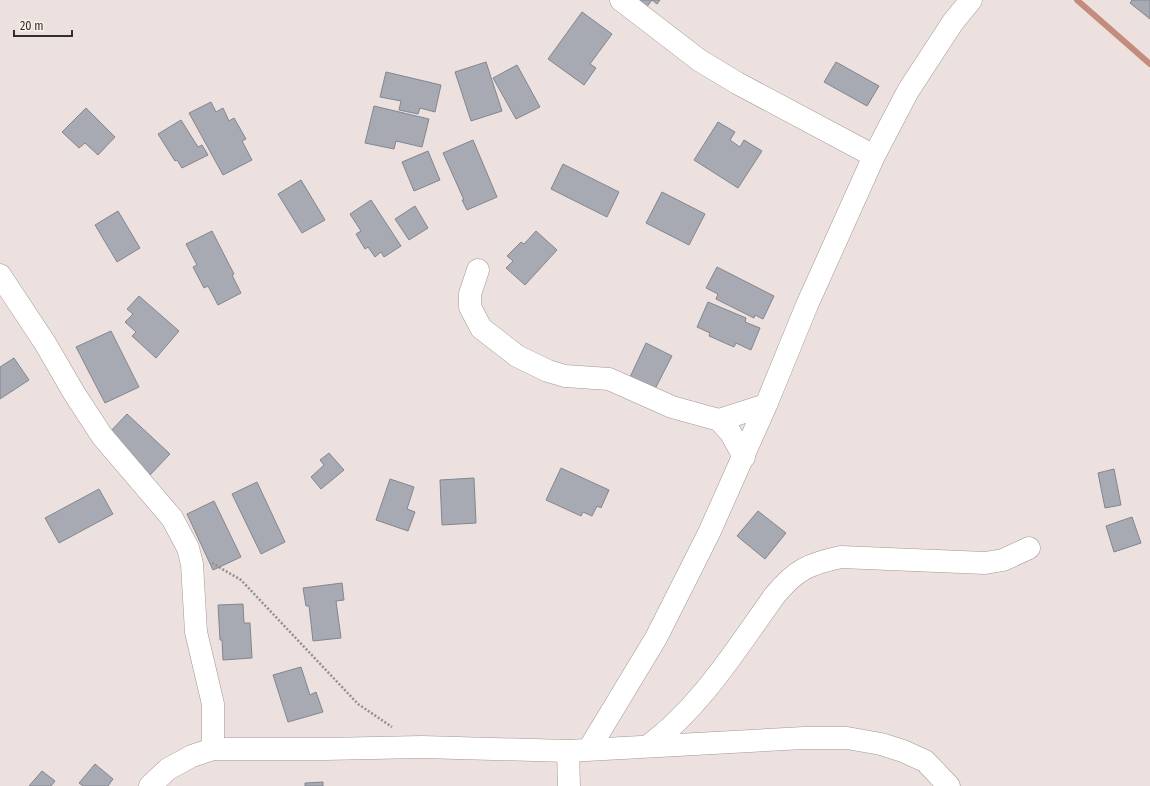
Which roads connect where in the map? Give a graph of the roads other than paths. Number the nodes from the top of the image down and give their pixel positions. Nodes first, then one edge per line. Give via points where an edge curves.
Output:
1 (621, 0) edge
2 (971, 0) edge
3 (874, 156) junction
4 (478, 270) dead end
5 (0, 275) edge
6 (766, 405) junction
7 (719, 420) junction
8 (744, 457) junction
9 (1029, 548) dead end
10 (648, 746) junction
11 (213, 749) junction
12 (578, 750) junction
13 (150, 786) edge
14 (569, 786) edge
15 (949, 786) edge

1 - 3 street via 699,60
2 - 3 street via 953,22 908,91
3 - 6 street via 807,305
4 - 7 street via 470,294 470,308 481,328 517,356 565,376 609,379 672,407
5 - 11 street via 102,436 172,518 188,548 192,564 196,632 212,704
6 - 7 street
6 - 8 street
7 - 8 street via 730,432
8 - 12 street via 656,638
9 - 10 street via 1003,560 985,563 841,557 804,568 789,578 775,595 690,708
10 - 12 street
10 - 15 street via 847,738 903,750 925,761
11 - 12 street via 325,750 422,747
11 - 13 street via 192,756 168,769
12 - 14 street

